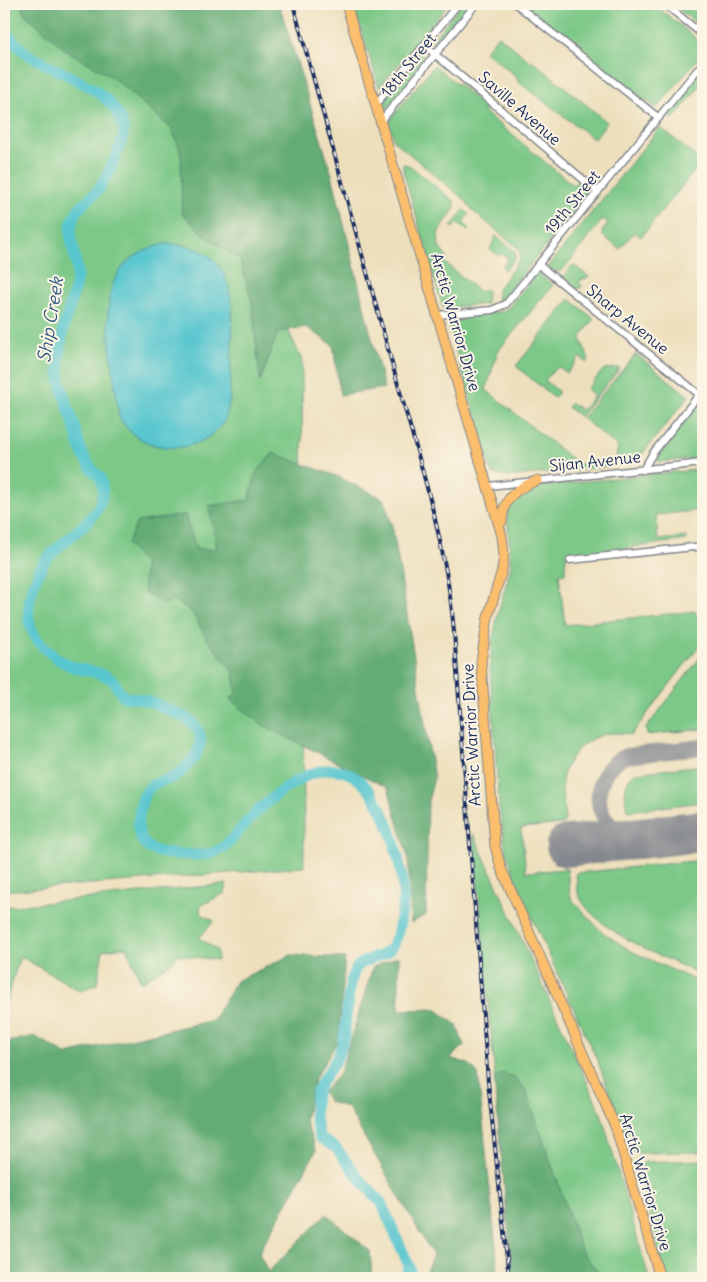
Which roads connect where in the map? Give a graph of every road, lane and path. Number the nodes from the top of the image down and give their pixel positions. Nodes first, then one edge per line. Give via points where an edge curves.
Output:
1 (346, 4) edge
2 (458, 4) edge
3 (476, 4) edge
4 (516, 4) edge
5 (665, 4) edge
6 (703, 34) edge
7 (424, 46) junction
8 (435, 54) junction
9 (703, 63) edge
10 (376, 104) junction
11 (658, 118) junction
12 (381, 121) junction
13 (598, 192) junction
14 (539, 265) junction
15 (438, 315) junction
16 (701, 392) edge
17 (703, 463) edge
18 (643, 470) junction
19 (538, 480) junction
20 (489, 486) junction
21 (502, 535) junction
22 (703, 546) edge
23 (570, 560) dead end
24 (660, 1278) edge

1 - 10 main road, Arctic Warrior Drive
2 - 7 street, 18th Street
3 - 8 street, 18th Street
4 - 11 street
5 - 6 street
7 - 8 street, Saville Avenue
7 - 10 street, 18th Street
8 - 12 street, 18th Street
8 - 13 street, Saville Avenue
9 - 11 street, 19th Street
10 - 12 main road, Arctic Warrior Drive
11 - 13 street, 19th Street
12 - 15 main road, Arctic Warrior Drive
13 - 14 street, 19th Street
14 - 15 street, 19th Street via 503,307
14 - 16 street, Sharp Avenue
15 - 20 main road, Arctic Warrior Drive
16 - 18 street
17 - 18 street, Sijan Avenue
18 - 19 street, Sijan Avenue
19 - 20 street, Sijan Avenue
19 - 21 main road via 518,488 504,504
20 - 21 main road, Arctic Warrior Drive
21 - 24 main road, Arctic Warrior Drive via 502,570 488,617 481,662 495,846 501,868 615,1126
22 - 23 street

